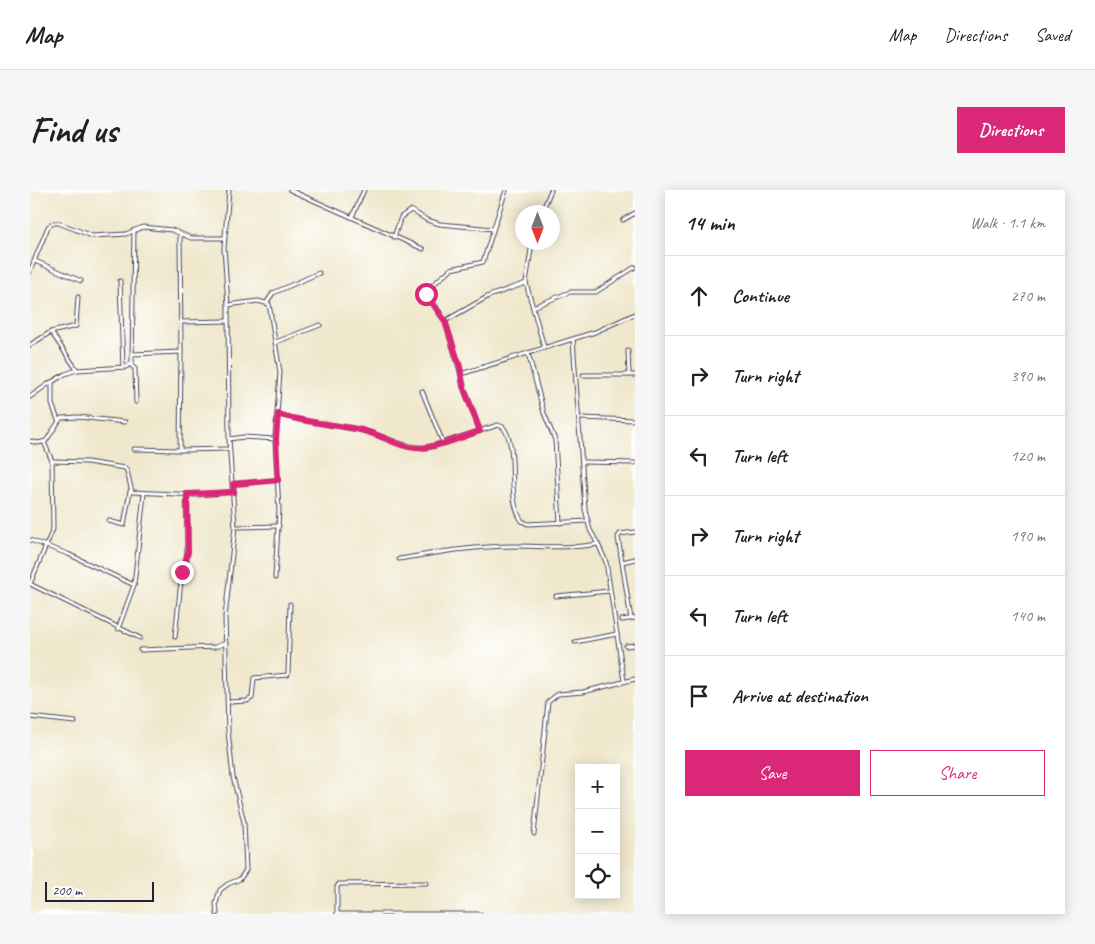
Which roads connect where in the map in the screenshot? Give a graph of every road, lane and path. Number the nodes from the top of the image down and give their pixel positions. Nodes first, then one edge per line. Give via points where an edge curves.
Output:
1 (229, 190) edge
2 (290, 190) edge
3 (364, 190) edge
4 (505, 190) edge
5 (551, 190) edge
6 (545, 205) edge
7 (635, 213) edge
8 (352, 217) junction
9 (623, 220) dead end
10 (493, 228) junction
11 (180, 234) junction
12 (130, 235) junction
13 (394, 237) junction
14 (224, 238) junction
15 (423, 249) dead end
16 (531, 250) edge
17 (35, 261) junction
18 (635, 267) edge
19 (30, 272) edge
20 (319, 273) dead end
21 (81, 281) dead end
22 (120, 281) dead end
23 (526, 283) junction
24 (78, 297) dead end
25 (267, 302) junction
26 (228, 305) junction
27 (532, 306) junction
28 (635, 314) edge
29 (228, 321) junction
30 (445, 321) junction
31 (181, 322) junction
32 (320, 325) dead end
33 (51, 332) junction
34 (573, 340) junction
35 (276, 342) junction
36 (30, 345) edge
37 (544, 347) junction
38 (628, 351) dead end
39 (181, 352) junction
40 (528, 353) junction
41 (132, 354) junction
42 (131, 365) junction
43 (123, 368) junction
44 (77, 370) junction
45 (461, 374) junction
46 (583, 375) dead end
47 (629, 375) junction
48 (635, 375) edge
49 (52, 382) junction
50 (422, 391) dead end
51 (30, 397) edge
52 (136, 402) dead end
53 (278, 414) junction
54 (580, 418) junction
55 (58, 420) junction
56 (635, 420) edge
57 (125, 422) dead end
58 (480, 431) junction
59 (229, 439) junction
60 (276, 439) junction
61 (30, 441) edge
62 (44, 442) junction
63 (443, 443) junction
64 (134, 449) dead end
65 (230, 449) junction
66 (180, 450) junction
67 (52, 460) junction
68 (583, 462) junction
69 (635, 463) edge
70 (278, 480) junction
71 (233, 484) junction
72 (130, 491) junction
73 (234, 492) junction
74 (144, 494) junction
75 (187, 494) junction
76 (108, 521) dead end
77 (588, 522) junction
78 (560, 523) junction
79 (279, 526) junction
80 (235, 528) junction
81 (635, 532) edge
82 (30, 540) edge
83 (598, 544) junction
84 (48, 546) junction
85 (399, 559) dead end
86 (635, 559) edge
87 (622, 562) junction
88 (275, 578) dead end
89 (134, 585) junction
90 (610, 591) junction
91 (556, 596) dead end
92 (290, 604) dead end
93 (633, 618) edge
94 (622, 620) dead end
95 (118, 629) junction
96 (617, 634) junction
97 (174, 637) dead end
98 (140, 638) dead end
99 (576, 642) dead end
100 (226, 644) junction
101 (635, 644) edge
102 (626, 646) dead end
103 (140, 650) dead end
104 (635, 679) edge
105 (624, 681) junction
106 (228, 702) junction
107 (30, 718) edge
108 (76, 722) dead end
109 (534, 834) dead end
110 (426, 883) dead end
111 (217, 914) edge
112 (337, 914) edge
113 (408, 914) edge
114 (461, 914) edge
115 (480, 914) edge

1 - 14 street
2 - 8 street
3 - 8 street
4 - 10 street
5 - 6 street
7 - 9 street
8 - 13 street
10 - 13 street via 440,224 411,210 401,218
10 - 30 street via 483,262 451,269 426,291
11 - 12 street via 140,227
11 - 14 street via 191,238
11 - 31 street
12 - 17 street via 92,236 53,223 48,227
12 - 41 street
13 - 15 street
14 - 26 street
16 - 23 street
17 - 19 street
17 - 21 street
18 - 27 street via 596,292 570,292
20 - 25 street via 274,293
22 - 43 street
23 - 27 street
23 - 30 street via 489,296
24 - 33 street via 76,326
25 - 26 street
25 - 35 street
26 - 29 street
27 - 37 street
28 - 34 street
29 - 31 street
29 - 59 street
30 - 45 street
31 - 39 street
32 - 35 street
33 - 36 street
33 - 44 street
34 - 37 street
34 - 54 street
35 - 53 street via 280,372
37 - 40 street
38 - 47 street
39 - 41 street
39 - 66 street
40 - 45 street
40 - 78 street via 544,413 555,440
41 - 42 street
42 - 43 street
42 - 52 street via 135,369
43 - 44 street
44 - 49 street
45 - 58 street
46 - 47 street
47 - 48 street
49 - 51 street
49 - 55 street via 52,404
50 - 63 street
53 - 60 street
53 - 63 street via 363,430 412,447
54 - 56 street
54 - 68 street
55 - 57 street via 70,417
55 - 62 street
58 - 63 street
58 - 78 street via 498,425 506,430 513,491 522,521 528,524
59 - 60 street
59 - 65 street
60 - 70 street
61 - 62 street
62 - 67 street
64 - 66 street
65 - 66 street
65 - 71 street
67 - 72 street via 124,468 128,471
67 - 84 street via 53,529
68 - 69 street
68 - 77 street
70 - 71 street
70 - 79 street
71 - 73 street
72 - 74 street
72 - 76 street via 124,525
73 - 75 street
73 - 80 street
74 - 75 street
74 - 89 street
75 - 97 street via 187,558 182,572
77 - 78 street
77 - 83 street
79 - 80 street
79 - 88 street
80 - 100 street via 225,618
81 - 87 street via 619,536
82 - 84 street
83 - 85 street via 500,547
83 - 90 street via 604,555
84 - 89 street
84 - 95 street via 30,584
86 - 87 street
87 - 93 street
89 - 95 street
90 - 91 street
90 - 96 street
92 - 106 street via 288,675 254,678 252,698
93 - 94 street
95 - 98 street
96 - 99 street
96 - 105 street
100 - 103 street via 180,650
100 - 106 street
101 - 102 street
104 - 105 street
105 - 109 street via 583,692 558,694 548,702
106 - 111 street via 229,748 244,822 246,870 240,879 220,890
107 - 108 street
110 - 112 street via 339,884 336,887
112 - 113 street
113 - 114 street
114 - 115 street

